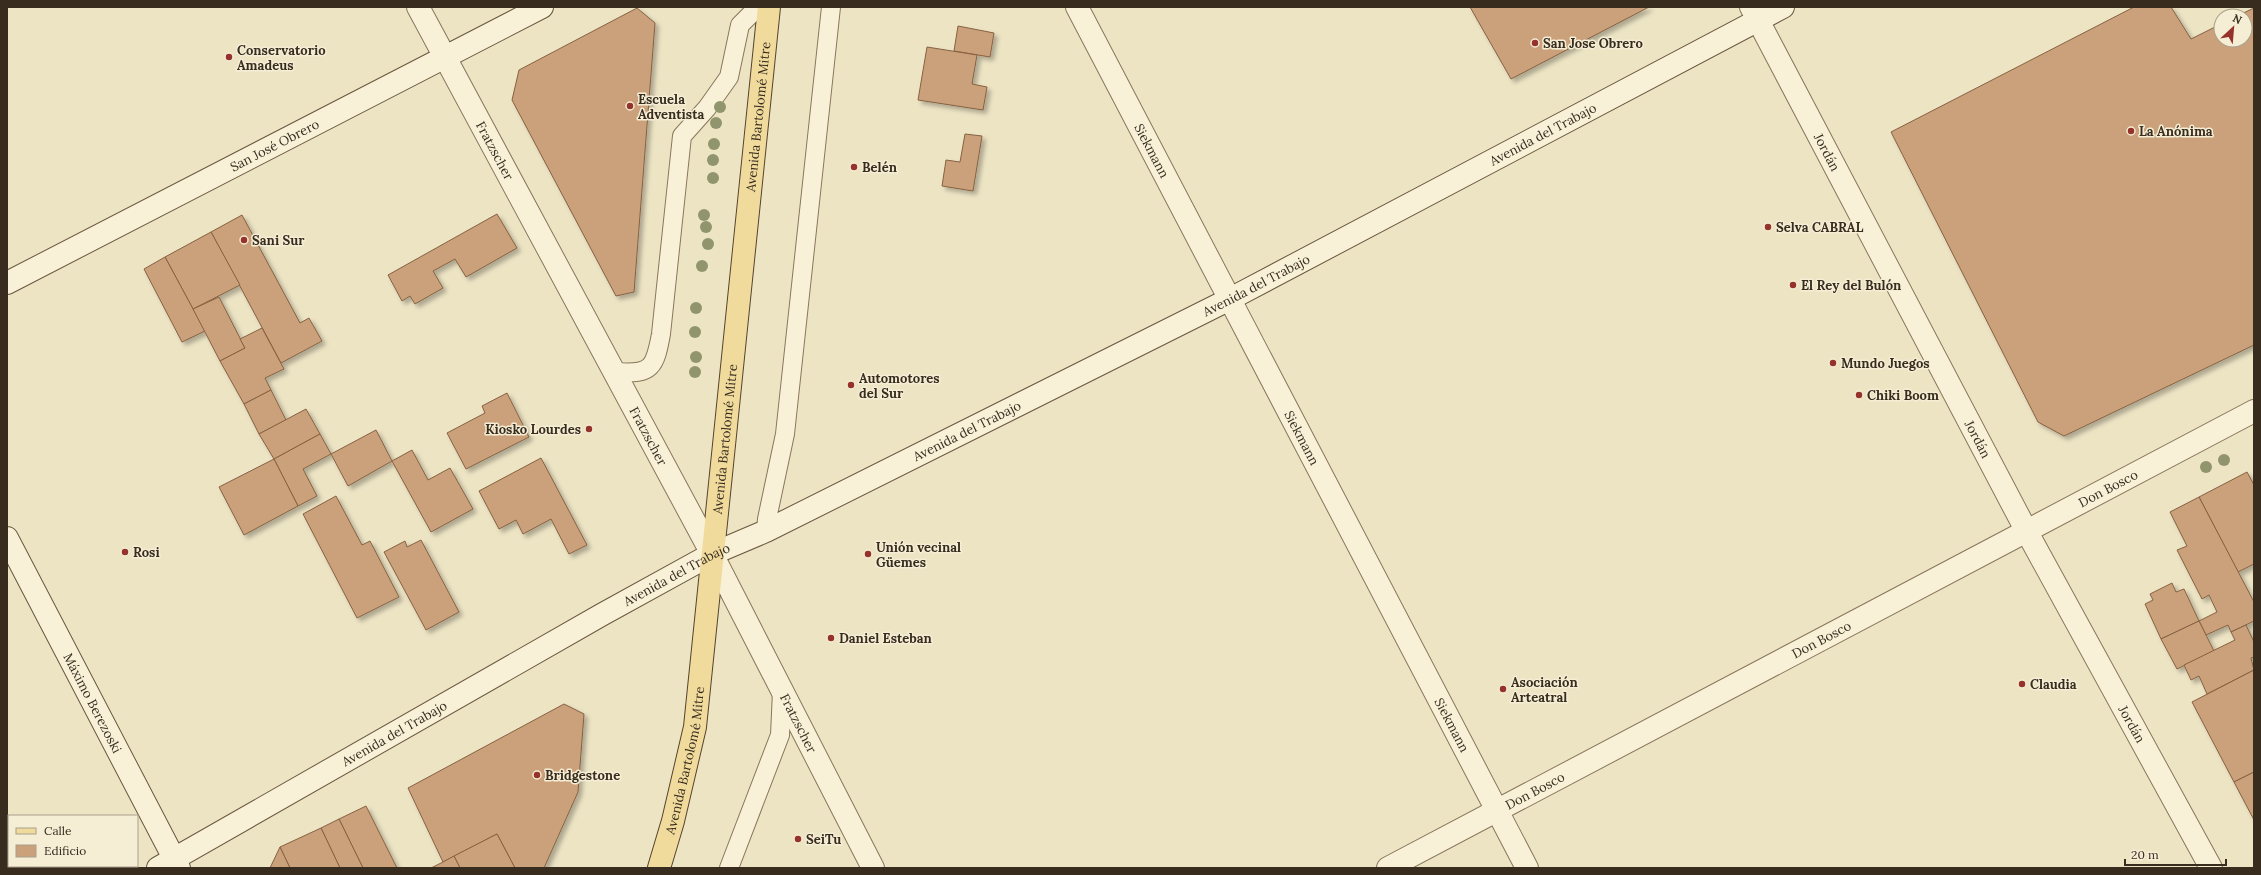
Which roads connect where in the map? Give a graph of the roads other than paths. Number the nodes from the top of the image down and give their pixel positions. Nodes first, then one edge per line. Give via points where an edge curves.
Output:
1 (418, 7) edge
2 (542, 7) edge
3 (758, 7) edge
4 (769, 7) edge
5 (831, 7) edge
6 (1077, 7) edge
7 (1783, 7) edge
8 (1754, 14) edge
9 (445, 57) junction
10 (7, 283) edge
11 (1230, 299) junction
12 (616, 372) junction
13 (2254, 411) edge
14 (766, 531) junction
15 (2027, 532) junction
16 (7, 538) edge
17 (712, 554) junction
18 (782, 691) junction
19 (1498, 812) junction
20 (171, 865) edge
21 (659, 868) edge
22 (728, 868) edge
23 (873, 868) edge
24 (1388, 868) edge
25 (1527, 868) edge
26 (2211, 868) edge

1 - 9 street, Fratzscher
2 - 9 street, San José Obrero
3 - 12 lane via 740,25 729,77 707,108 682,136 661,334 656,359 648,369 635,374
4 - 17 main road, Avenida Bartolomé Mitre
5 - 14 lane via 784,434
6 - 11 street, Siekmann
7 - 8 street, Avenida del Trabajo
8 - 11 street, Avenida del Trabajo
8 - 15 street, Jordán
9 - 10 street, San José Obrero
9 - 12 street, Fratzscher
11 - 14 street, Avenida del Trabajo
11 - 19 street, Siekmann
12 - 17 street, Fratzscher
13 - 15 street, Don Bosco
14 - 17 street, Avenida del Trabajo
15 - 19 street, Don Bosco
15 - 26 street, Jordán
16 - 20 street, Máximo Berezoski
17 - 18 street, Fratzscher
17 - 20 street, Avenida del Trabajo via 603,614
17 - 21 main road, Avenida Bartolomé Mitre via 695,727
18 - 22 lane via 780,735
18 - 23 street, Fratzscher
19 - 24 street, Don Bosco
19 - 25 street, Siekmann

